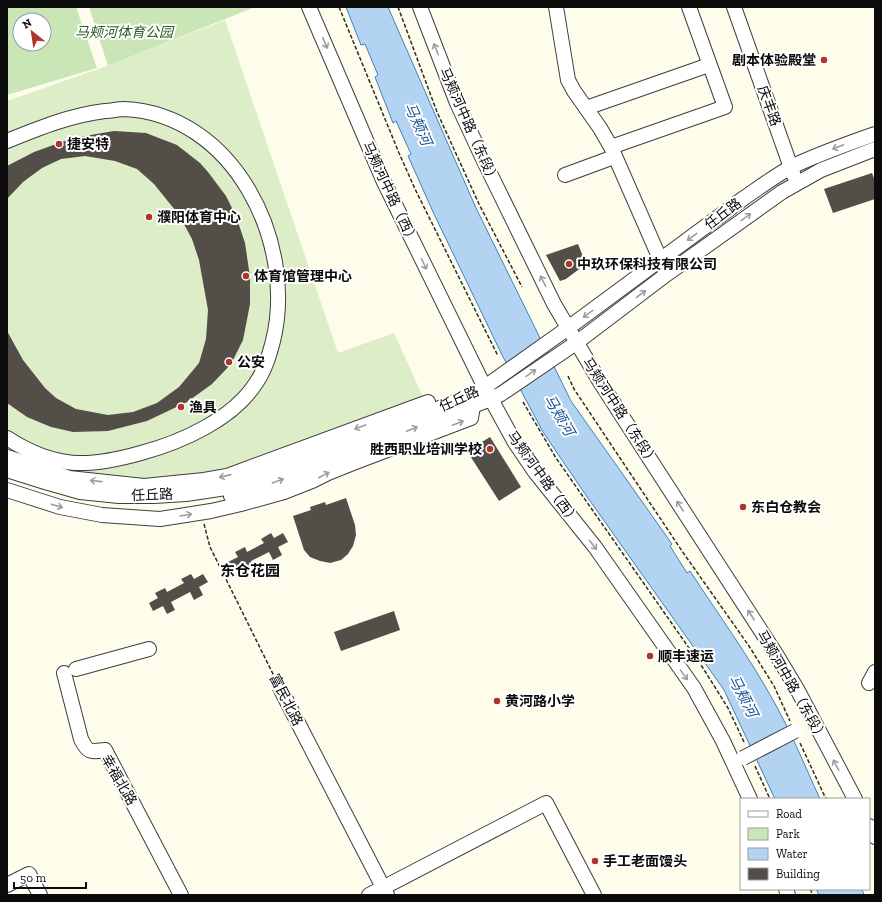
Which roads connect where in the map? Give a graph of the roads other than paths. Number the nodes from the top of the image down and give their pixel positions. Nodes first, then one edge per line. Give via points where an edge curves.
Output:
1 (310, 7) edge
2 (420, 7) edge
3 (556, 7) edge
4 (689, 7) edge
5 (734, 7) edge
6 (710, 65) junction
7 (586, 108) junction
8 (875, 134) edge
9 (7, 141) edge
10 (875, 149) edge
11 (612, 152) junction
12 (791, 168) junction
13 (565, 175) dead end
14 (797, 183) junction
15 (661, 260) junction
16 (667, 274) junction
17 (568, 328) junction
18 (576, 343) junction
19 (487, 393) junction
20 (7, 438) edge
21 (7, 457) edge
22 (7, 470) edge
23 (7, 480) edge
24 (7, 490) edge
25 (149, 649) dead end
26 (280, 688) road end
27 (813, 721) junction
28 (744, 758) junction
29 (750, 798) edge
30 (854, 798) edge
31 (870, 828) edge
32 (875, 837) edge
33 (7, 885) edge
34 (385, 891) edge
35 (40, 895) edge
36 (181, 895) edge
37 (368, 895) edge
38 (594, 895) edge

1 -> 19 street, 马颊河中路（西） via 384,182
17 -> 2 street, 马颊河中路（东段） via 457,103
3 - 7 street via 568,80
4 - 6 street
5 - 12 street, 庆丰路
6 - 7 street
6 - 11 street via 725,107
7 - 11 street
8 -> 12 street, 任丘路
9 - 20 street via 91,113 123,109 149,112 173,120 220,152 239,174 254,199 266,225 274,253 279,306 269,358 256,383 239,404 216,421 188,436 161,448 103,463 72,463 44,457
10 - 14 street, 任丘路 via 821,170
11 - 13 street
11 - 15 street
12 - 14 street, 庆丰路
12 -> 15 street, 任丘路 via 744,198
16 -> 14 street, 任丘路
15 - 16 street
15 -> 17 street, 任丘路
18 -> 16 street, 任丘路
17 - 18 street, 马颊河中路（东段）
17 - 19 street, 任丘路
19 -> 18 street, 任丘路
27 -> 18 street, 马颊河中路（东段） via 776,654
19 -> 21 street via 462,389 264,463 227,476 204,480 144,486 69,478
19 - 22 street, 任丘路 via 226,488 186,494 119,496 80,492
23 -> 19 street, 任丘路 via 79,500 118,505 155,506 224,498 303,472
24 -> 19 street via 60,508 102,515 160,519 201,513 284,492 471,418
19 -> 28 street, 马颊河中路（西） via 535,472 595,547 694,688 724,741
25 - 36 street, 幸福北路 via 70,671 81,739 86,749 93,752 105,750
26 - 34 street, 富民北路
27 - 28 street, bridge
30 -> 27 street, 马颊河中路（东段）
28 - 29 street, 马颊河中路（西）
31 - 32 street
33 - 35 street via 29,874
34 - 37 street
34 - 38 street via 546,803

